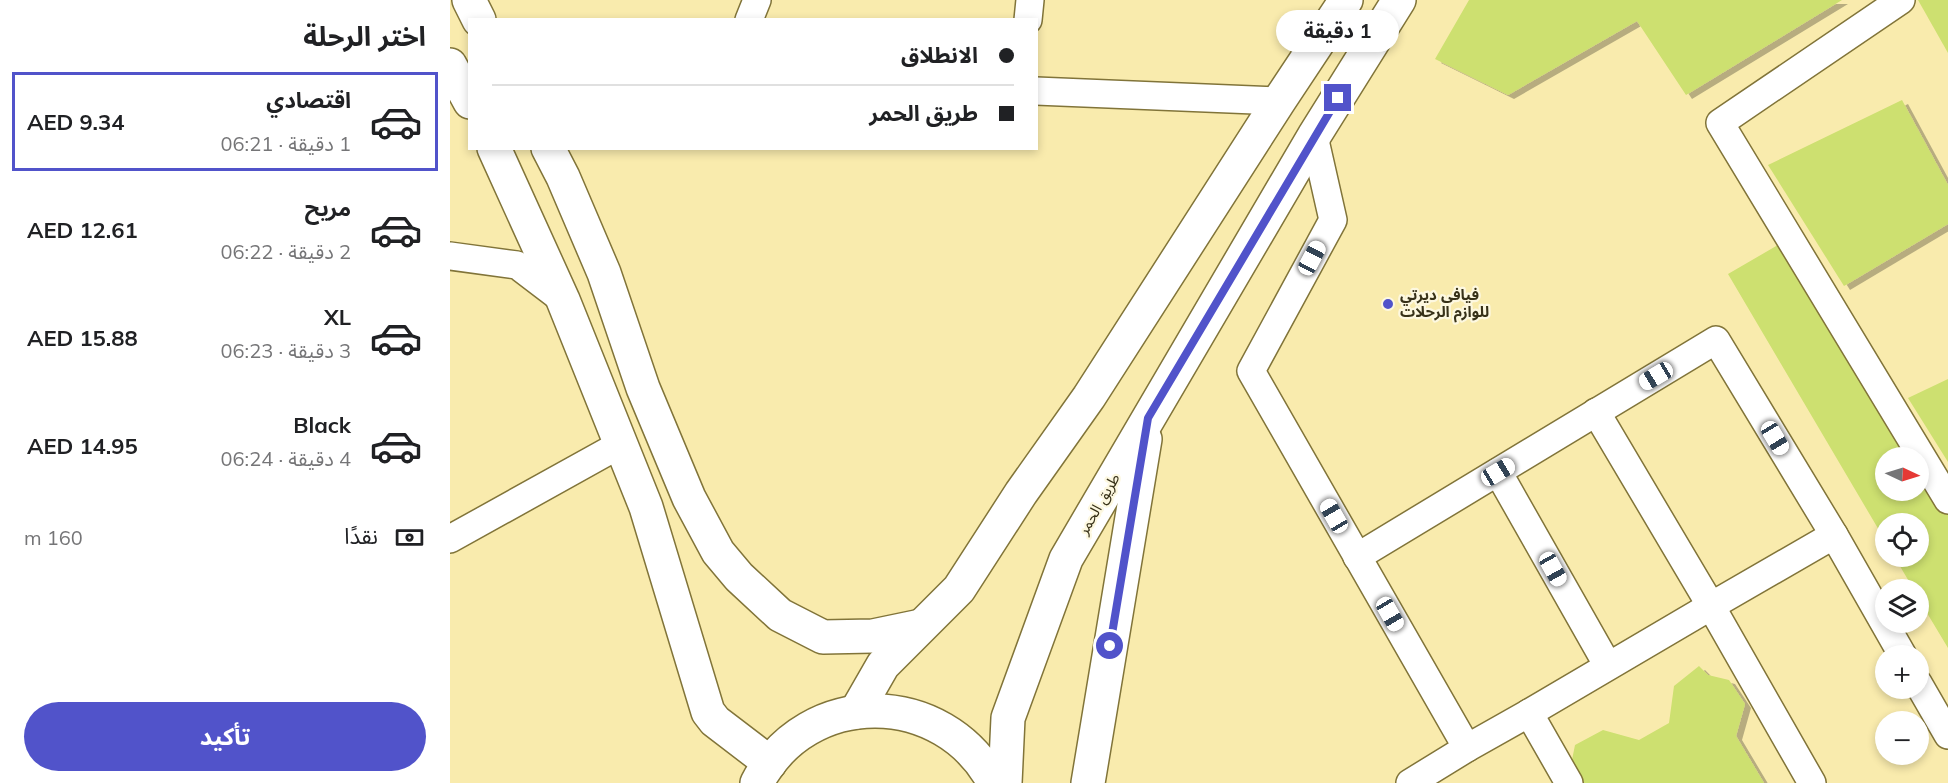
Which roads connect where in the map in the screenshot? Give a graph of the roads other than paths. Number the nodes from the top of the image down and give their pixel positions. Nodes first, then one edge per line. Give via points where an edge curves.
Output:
1 (757, 0) edge
2 (1030, 0) edge
3 (1346, 0) edge
4 (1399, 0) edge
5 (1901, 0) edge
6 (750, 18) edge
7 (1028, 18) edge
8 (450, 65) edge
9 (1038, 91) edge
10 (468, 98) edge
11 (1279, 101) junction
12 (1314, 136) junction
13 (495, 150) edge
14 (549, 150) edge
15 (450, 256) edge
16 (563, 300) junction
17 (1596, 412) junction
18 (1148, 418) junction
19 (621, 444) junction
20 (1498, 472) junction
21 (1948, 500) edge
22 (1834, 536) junction
23 (450, 539) edge
24 (1357, 557) junction
25 (1711, 606) junction
26 (921, 626) junction
27 (1897, 645) edge
28 (1608, 666) junction
29 (1927, 699) edge
30 (856, 712) junction
31 (1530, 712) junction
32 (1948, 735) edge
33 (1467, 748) junction
34 (759, 777) edge
35 (994, 783) edge
36 (1005, 783) edge
37 (1088, 783) edge
38 (1410, 783) edge
39 (1569, 783) edge
40 (1812, 783) edge

1 - 6 street
2 - 7 street
3 - 11 street
4 - 12 street, طريق الحمر
5 - 21 street via 1720,123
8 - 10 street
9 - 11 street
11 - 26 street via 1089,397 959,589
12 - 18 street, طريق الحمر
12 - 24 street via 1333,220 1251,371
13 - 16 street
14 - 26 street via 604,273 643,388 684,487 718,552 780,615 823,637 873,636
15 - 16 street via 518,265
16 - 19 street
17 - 20 street
17 - 22 street via 1716,340
17 - 25 street
18 - 36 street, طريق الحمر via 1066,559 1008,718
18 - 37 street
19 - 23 street
19 - 34 street via 646,507 708,712
20 - 24 street
20 - 28 street
22 - 25 street
22 - 27 street
24 - 33 street
25 - 28 street
25 - 40 street
26 - 30 street via 883,665
28 - 31 street
29 - 32 street
30 - 34 street via 836,716 799,734
30 - 35 street via 891,711 940,727 980,760
31 - 33 street
31 - 39 street
33 - 38 street

